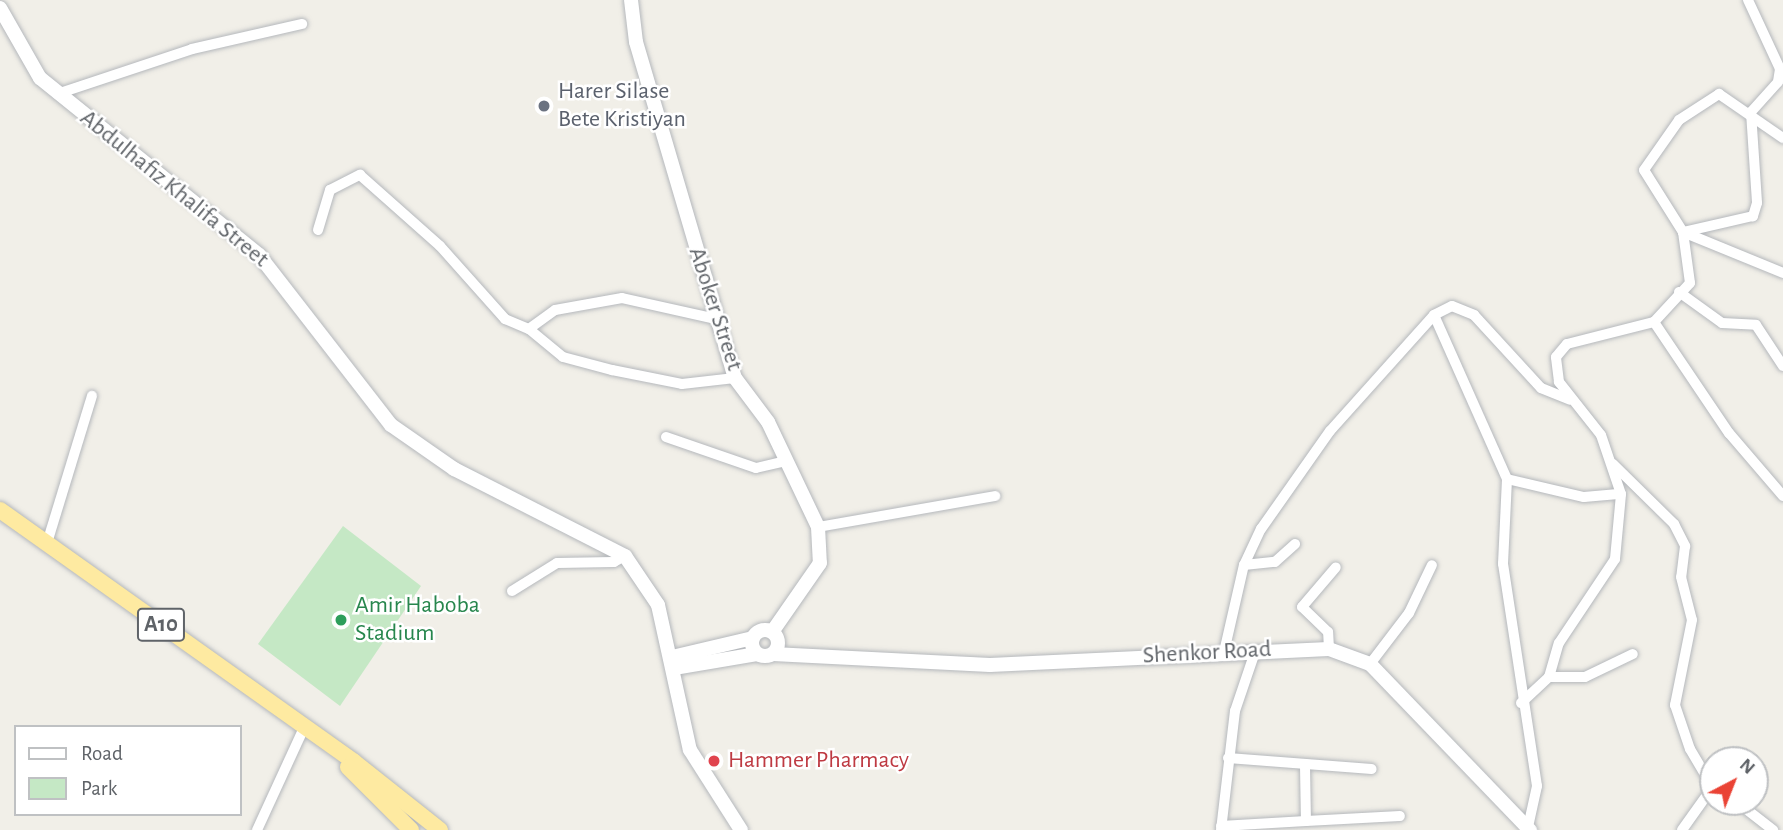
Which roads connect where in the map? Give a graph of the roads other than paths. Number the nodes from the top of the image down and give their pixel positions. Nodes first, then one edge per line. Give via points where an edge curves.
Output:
1 (631, 0) edge
2 (1748, 0) edge
3 (0, 8) edge
4 (302, 24) dead end
5 (57, 94) junction
6 (1751, 112) junction
7 (1783, 138) edge
8 (318, 230) dead end
9 (1683, 232) junction
10 (1783, 273) edge
11 (1679, 292) junction
12 (1434, 315) junction
13 (716, 319) junction
14 (1654, 322) junction
15 (529, 329) junction
16 (1783, 366) edge
17 (735, 378) junction
18 (92, 396) dead end
19 (1570, 400) junction
20 (666, 437) dead end
21 (783, 462) junction
22 (1612, 463) junction
23 (1507, 479) junction
24 (1621, 494) junction
25 (995, 496) dead end
26 (1783, 496) edge
27 (0, 510) edge
28 (818, 527) junction
29 (47, 543) junction
30 (1295, 544) dead end
31 (625, 556) junction
32 (1244, 565) junction
33 (1432, 565) dead end
34 (1336, 567) dead end
35 (512, 591) dead end
36 (667, 637) junction
37 (753, 638) junction
38 (774, 643) junction
39 (1329, 649) junction
40 (1224, 652) junction
41 (1255, 652) junction
42 (757, 654) junction
43 (1633, 654) dead end
44 (698, 657) junction
45 (673, 663) junction
46 (1370, 664) junction
47 (1549, 677) junction
48 (678, 693) junction
49 (1521, 703) junction
50 (304, 728) junction
51 (322, 740) junction
52 (1228, 758) junction
53 (1699, 764) edge
54 (1305, 766) junction
55 (1373, 769) dead end
56 (1699, 807) edge
57 (1400, 816) dead end
58 (1755, 816) edge
59 (1306, 821) junction
60 (1221, 828) edge
61 (1529, 829) edge
62 (257, 830) edge
63 (411, 830) edge
64 (440, 830) edge
65 (741, 830) edge
66 (1682, 830) edge
67 (1773, 830) edge

1 - 13 main road, Aboker Street via 636,42
2 - 6 street via 1780,69 1779,82
3 - 5 main road, Abdulhafiz Khalifa Street via 40,78
4 - 5 street via 192,49
5 - 31 main road, Abdulhafiz Khalifa Street via 259,255 391,425 454,470
6 - 7 street
6 - 9 street via 1753,216
6 - 9 street via 1712,94 1653,149 1644,170
8 - 15 street via 330,190 360,175 440,246 505,319
9 - 10 street
9 - 11 street via 1691,273
11 - 14 street
11 - 16 street via 1722,323 1756,325
12 - 19 street via 1452,306 1474,315 1541,388
12 - 23 street
12 - 32 street via 1331,431 1288,488
13 - 15 street via 622,298 555,310
13 - 17 main road, Aboker Street
14 - 19 street via 1567,344 1556,357 1559,382
14 - 26 street via 1729,433
15 - 17 street via 563,357 612,370 682,384
17 - 21 main road, Aboker Street via 768,422
18 - 29 street
19 - 22 street via 1601,435
20 - 21 street via 757,468
21 - 28 main road, Aboker Street
22 - 24 street
22 - 53 street via 1674,524 1685,546 1681,577 1692,620 1675,705
23 - 24 street via 1584,497
23 - 49 street via 1503,564
24 - 47 street via 1615,559 1559,643
25 - 28 street
27 - 29 highway, A10
28 - 38 main road, Aboker Street via 820,563
29 - 50 highway, A10
30 - 32 street via 1275,562
31 - 35 street via 614,562 557,563
31 - 36 main road, Abdulhafiz Khalifa Street via 658,605
32 - 40 street
33 - 46 street via 1409,613
34 - 39 street via 1302,607 1328,632
36 - 44 main road
36 - 45 main road, Abdulhafiz Khalifa Street
37 - 38 main road
37 - 42 main road
37 - 44 main road
38 - 40 main road, Shenkor Road via 811,655 990,665
38 - 42 main road, Shenkor Road
39 - 41 main road, Shenkor Road
39 - 46 main road, Shenkor Road
40 - 41 main road, Shenkor Road
41 - 52 street
42 - 44 main road, Shenkor Road
43 - 47 street via 1585,677
44 - 45 main road
44 - 48 main road
45 - 48 main road, Abdulhafiz Khalifa Street
46 - 61 main road, Shenkor Road
47 - 49 street
48 - 65 main road, Abdulhafiz Khalifa Street via 690,750
49 - 61 street via 1538,795
50 - 51 highway, A10
50 - 62 street
51 - 63 highway, A10
51 - 64 highway, A10
52 - 54 street
52 - 60 street
54 - 55 street
54 - 59 street
56 - 66 street
57 - 59 street
58 - 67 street
59 - 60 street

